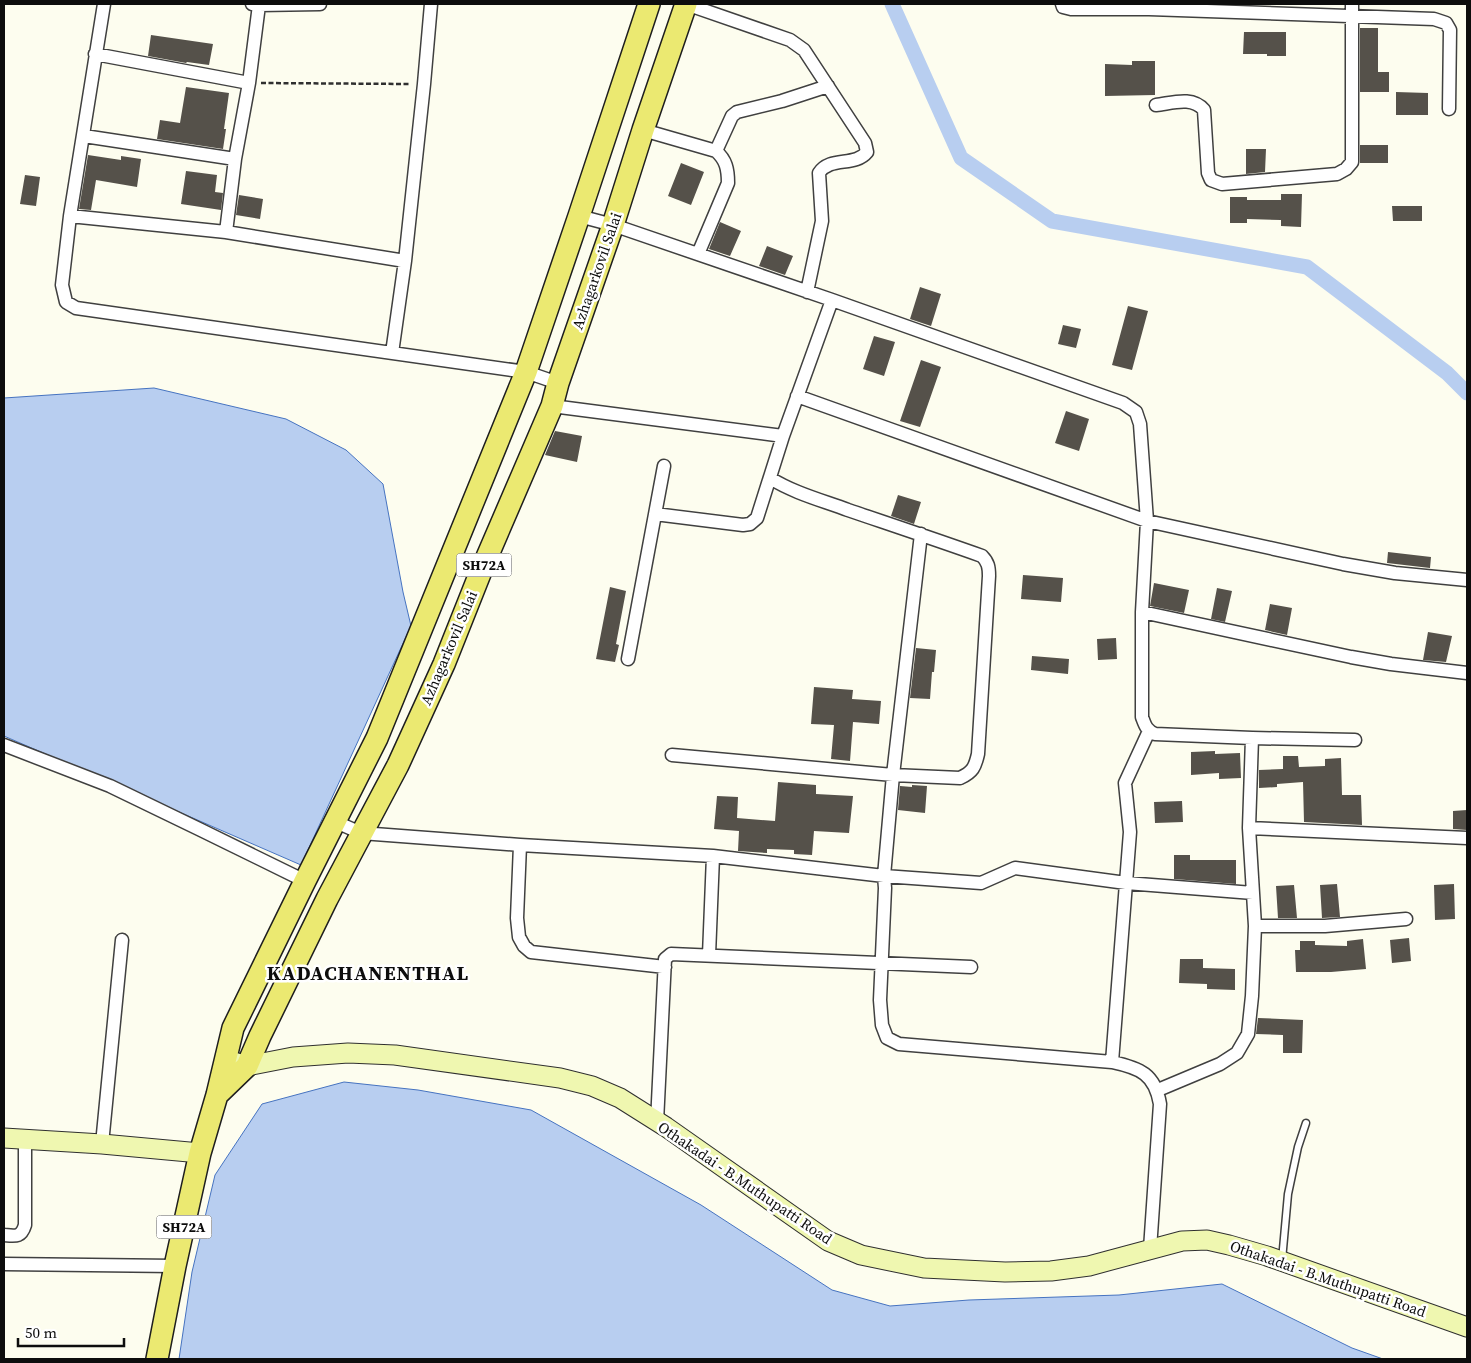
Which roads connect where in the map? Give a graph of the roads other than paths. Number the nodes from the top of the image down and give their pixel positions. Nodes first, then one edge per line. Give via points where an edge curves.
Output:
1 (104, 4) edge
2 (255, 4) edge
3 (320, 4) edge
4 (431, 4) edge
5 (649, 4) edge
6 (686, 4) edge
7 (1062, 4) edge
8 (1149, 6) edge
9 (1246, 8) edge
10 (1352, 10) edge
11 (95, 54) junction
12 (249, 83) junction
13 (828, 86) junction
14 (1156, 105) dead end
15 (1449, 109) dead end
16 (642, 130) junction
17 (84, 136) junction
18 (716, 151) junction
19 (235, 159) junction
20 (70, 216) junction
21 (579, 216) junction
22 (613, 225) junction
23 (226, 232) junction
24 (698, 254) junction
25 (405, 261) junction
26 (807, 292) junction
27 (832, 300) junction
28 (392, 353) junction
29 (526, 372) junction
30 (558, 383) junction
31 (797, 396) junction
32 (552, 406) junction
33 (783, 436) junction
34 (664, 466) dead end
35 (770, 478) junction
36 (655, 514) junction
37 (1147, 521) junction
38 (921, 534) junction
39 (1467, 580) edge
40 (1142, 612) junction
41 (628, 659) dead end
42 (1467, 673) edge
43 (1149, 731) junction
44 (1252, 738) junction
45 (1355, 740) dead end
46 (4, 745) edge
47 (672, 755) dead end
48 (893, 775) junction
49 (336, 822) junction
50 (1249, 828) junction
51 (361, 833) junction
52 (1467, 838) edge
53 (520, 845) junction
54 (713, 856) junction
55 (884, 876) junction
56 (305, 881) junction
57 (1126, 883) junction
58 (1253, 893) junction
59 (1406, 918) dead end
60 (1256, 926) junction
61 (122, 940) dead end
62 (709, 955) junction
63 (882, 962) junction
64 (665, 967) junction
65 (970, 968) dead end
66 (226, 1060) junction
67 (1112, 1062) junction
68 (247, 1066) junction
69 (1158, 1090) junction
70 (217, 1096) junction
71 (657, 1122) junction
72 (1306, 1123) dead end
73 (4, 1138) edge
74 (24, 1140) junction
75 (102, 1144) junction
76 (200, 1153) junction
77 (4, 1235) edge
78 (1150, 1249) junction
79 (1281, 1261) junction
80 (4, 1264) edge
81 (175, 1266) junction
82 (1467, 1327) edge
83 (158, 1359) edge

1 - 11 street
2 - 3 street
2 - 12 street
4 - 25 street
5 - 21 main road, Azhagarkovil Salai / SH72A
6 - 13 street via 790,40 804,50
6 - 16 main road, Azhagarkovil Salai / SH72A
7 - 8 street via 1071,9
8 - 9 street
9 - 10 street
10 - 14 street via 1352,162 1337,174 1222,184 1211,180 1204,110 1191,101
10 - 15 street via 1446,23 1450,30
11 - 12 street
11 - 17 street
12 - 19 street
13 - 18 street via 738,112 732,116
13 - 26 street via 865,143 867,152 854,160 827,165 819,172 822,221
16 - 18 street
16 - 22 main road, Azhagarkovil Salai / SH72A
17 - 19 street
17 - 20 street
18 - 24 street via 724,159 728,183
19 - 23 street
20 - 23 street
20 - 28 street via 62,285 66,302 76,308
21 - 22 street
21 - 29 main road, Azhagarkovil Salai / SH72A
22 - 24 street
22 - 30 main road, Azhagarkovil Salai / SH72A
23 - 25 street
24 - 26 street
25 - 28 street
26 - 27 street
27 - 31 street
27 - 37 street via 1123,403 1136,412 1140,424
28 - 29 street
29 - 30 street
29 - 49 main road, Azhagarkovil Salai / SH72A via 377,738
30 - 32 main road, Azhagarkovil Salai / SH72A
31 - 33 street
31 - 37 street
32 - 33 street
32 - 51 main road, Azhagarkovil Salai / SH72A via 444,664 398,765
33 - 35 street
34 - 36 street
35 - 36 street via 757,518 750,524
35 - 38 street via 790,489
36 - 41 street
37 - 39 street via 1395,573
37 - 40 street
38 - 48 street
38 - 48 street via 982,556 989,568 978,754 975,767 960,778
40 - 42 street via 1351,657
40 - 43 street via 1142,717
43 - 44 street via 1155,734
43 - 57 street via 1125,783 1130,832
44 - 45 street
44 - 50 street
46 - 56 street via 110,786
47 - 48 street
48 - 55 street
49 - 51 street
49 - 56 main road, Azhagarkovil Salai / SH72A
50 - 52 street
50 - 58 street
51 - 53 street
51 - 68 main road, Azhagarkovil Salai / SH72A
53 - 54 street
53 - 64 street via 517,918 524,946 531,952
54 - 55 street
54 - 62 street
55 - 57 street via 981,883 1015,868
55 - 63 street
56 - 66 main road, Azhagarkovil Salai / SH72A via 233,1028
57 - 58 street
57 - 67 street
58 - 60 street
59 - 60 street via 1325,926
60 - 69 street via 1248,1034 1237,1053 1220,1064
61 - 75 street
62 - 63 street
62 - 64 street via 671,954 665,959
63 - 65 street
63 - 67 street via 882,1025 887,1038 899,1044
64 - 71 street
66 - 68 main road, Othakadai - B.Muthupatti Road
66 - 70 main road, Azhagarkovil Salai / SH72A
67 - 69 street via 1132,1066 1146,1074
68 - 70 main road, Azhagarkovil Salai / SH72A
68 - 71 main road, Othakadai - B.Muthupatti Road via 293,1057 348,1053 395,1055 511,1070 592,1086 620,1098
69 - 78 street via 1160,1104
70 - 76 main road, Azhagarkovil Salai / SH72A
71 - 78 main road, Othakadai - B.Muthupatti Road via 828,1241 861,1255 924,1268 1005,1272 1089,1266
72 - 79 lane via 1288,1194
73 - 74 main road
74 - 75 main road
74 - 77 street via 25,1225 19,1235
75 - 76 main road
76 - 81 main road, Azhagarkovil Salai / SH72A
78 - 79 main road, Othakadai - B.Muthupatti Road via 1182,1241 1207,1240
79 - 82 main road, Othakadai - B.Muthupatti Road
80 - 81 street
81 - 83 main road, Azhagarkovil Salai / SH72A

